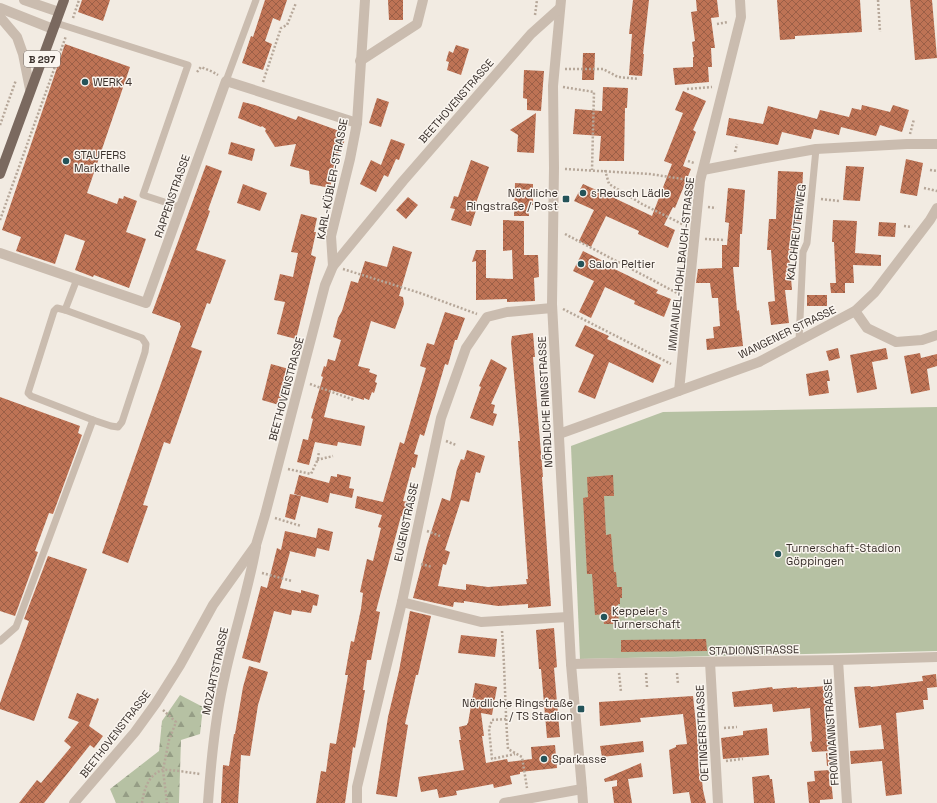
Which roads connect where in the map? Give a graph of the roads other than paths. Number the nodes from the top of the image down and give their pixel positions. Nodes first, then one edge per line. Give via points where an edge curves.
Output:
1 (24, 0) edge
2 (64, 0) edge
3 (256, 0) edge
4 (365, 0) edge
5 (423, 0) edge
6 (740, 0) edge
7 (561, 4) edge
8 (0, 8) edge
9 (59, 12) junction
10 (0, 18) edge
11 (54, 26) junction
12 (360, 61) junction
13 (226, 81) junction
14 (30, 89) junction
15 (357, 123) junction
16 (937, 144) edge
17 (816, 149) junction
18 (703, 170) junction
19 (0, 174) edge
20 (180, 207) junction
21 (937, 208) edge
22 (0, 253) edge
23 (333, 266) junction
24 (77, 279) junction
25 (552, 306) junction
26 (65, 310) junction
27 (855, 311) junction
28 (937, 335) edge
29 (799, 341) junction
30 (679, 391) junction
31 (93, 420) junction
32 (559, 434) junction
33 (256, 545) junction
34 (402, 602) junction
35 (568, 617) junction
36 (0, 641) edge
37 (937, 657) edge
38 (838, 660) junction
39 (710, 662) junction
40 (571, 664) junction
41 (582, 789) junction
42 (74, 803) edge
43 (208, 803) edge
44 (358, 803) edge
45 (504, 803) edge
46 (583, 803) edge
47 (718, 803) edge
48 (847, 803) edge

1 - 9 street
2 - 9 main road, B 297
3 - 13 lane
4 - 12 street, KARL-KÜBLER-STRASSE
5 - 12 street via 416,24
6 - 18 street, IMMANUEL-HOHLBAUCH-STRASSE via 741,17
7 - 23 street, BEETHOVENSTRASSE via 531,34 403,181
7 - 25 street, NÖRDLICHE RINGSTRASSE via 553,86
8 - 11 street
9 - 11 main road, B 297
10 - 14 street via 17,37
11 - 14 main road, B 297
11 - 20 lane via 69,28 188,65 143,196
12 - 15 street, KARL-KÜBLER-STRASSE
13 - 15 street
13 - 20 street, RAPPENSTRASSE
14 - 19 main road, B 297
15 - 23 street, KARL-KÜBLER-STRASSE via 331,236
16 - 17 street
17 - 18 street
17 - 29 lane, KALCHREUTERWEG via 807,243 803,252
18 - 30 street, IMMANUEL-HOHLBAUCH-STRASSE
20 - 24 street, RAPPENSTRASSE via 146,303
21 - 27 street, WANGENER STRASSE via 875,292
22 - 24 street, RAPPENSTRASSE
23 - 33 street, BEETHOVENSTRASSE via 325,285
24 - 26 lane
25 - 32 street, NÖRDLICHE RINGSTRASSE
25 - 34 street, EUGENSTRASSE via 487,317 466,348 441,418
26 - 31 lane via 57,308 54,311 28,393
26 - 31 lane via 142,338 146,344 122,422 118,427
27 - 28 street via 866,328 896,342 922,340
27 - 29 street, WANGENER STRASSE
29 - 30 street, WANGENER STRASSE via 759,362
30 - 32 street, WANGENER STRASSE
31 - 36 lane via 16,627
32 - 35 street, NÖRDLICHE RINGSTRASSE
33 - 42 street, BEETHOVENSTRASSE via 214,605 156,703 135,732
33 - 43 street, MOZARTSTRASSE via 218,710
34 - 35 street via 481,622
34 - 44 street, EUGENSTRASSE via 357,786
35 - 40 street, NÖRDLICHE RINGSTRASSE
37 - 38 street, STADIONSTRASSE
38 - 39 street, STADIONSTRASSE
38 - 48 street, FROMMANNSTRASSE
39 - 40 street, STADIONSTRASSE
39 - 47 street, OETINGERSTRASSE
40 - 41 street, NÖRDLICHE RINGSTRASSE
41 - 45 street
41 - 46 street, NÖRDLICHE RINGSTRASSE

